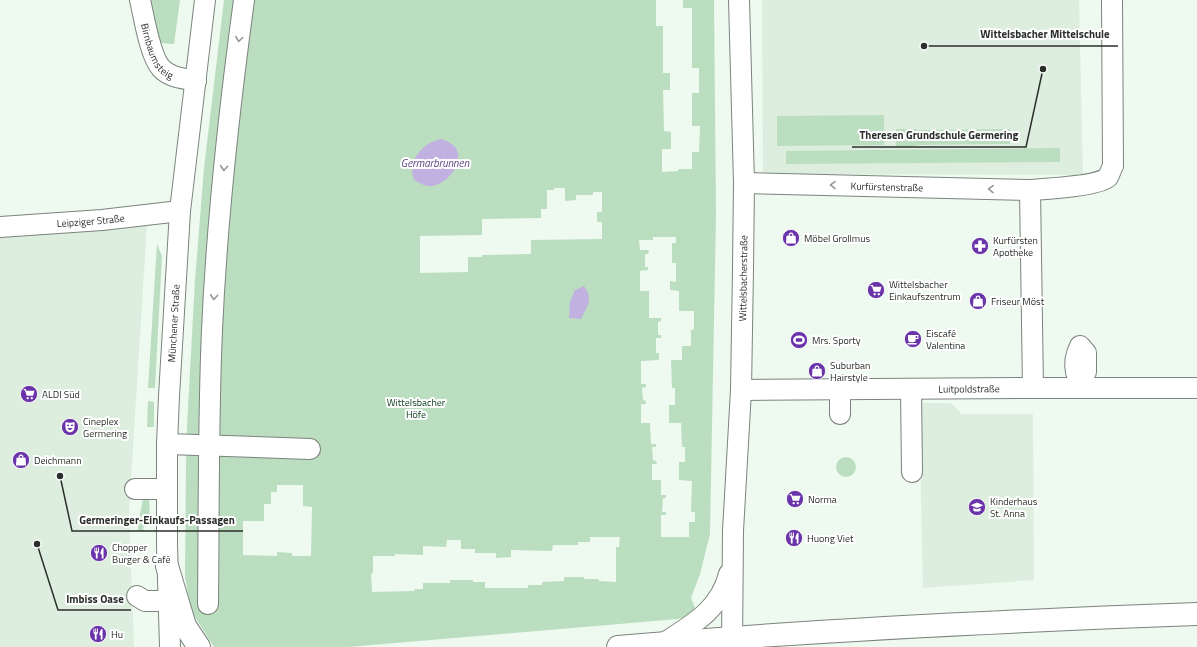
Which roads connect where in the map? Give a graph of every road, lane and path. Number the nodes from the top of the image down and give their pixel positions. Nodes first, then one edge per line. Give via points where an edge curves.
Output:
1 (140, 0) edge
2 (205, 0) edge
3 (244, 0) edge
4 (739, 0) edge
5 (1112, 0) edge
6 (196, 81) junction
7 (744, 183) junction
8 (1030, 190) junction
9 (180, 211) junction
10 (0, 227) edge
11 (840, 388) junction
12 (1033, 388) junction
13 (1197, 388) edge
14 (906, 389) junction
15 (741, 390) junction
16 (840, 414) dead end
17 (167, 444) junction
18 (209, 445) junction
19 (310, 449) dead end
20 (907, 467) dead end
21 (135, 489) dead end
22 (167, 489) junction
23 (733, 556) junction
24 (167, 566) junction
25 (137, 596) dead end
26 (168, 601) junction
27 (208, 604) dead end
28 (1197, 614) edge
29 (732, 642) edge
30 (664, 643) junction
31 (170, 647) edge
32 (199, 647) edge
33 (618, 647) edge

1 - 6 street, Birnbaumsteig via 154,57 161,69 173,76
2 - 6 street, Münchener Straße
3 -> 18 street via 222,185 212,330
4 - 7 street, Wittelsbacherstraße
5 - 8 street, Kurfürstenstraße via 1113,166 1103,181
6 - 9 street, Münchener Straße
8 -> 7 street, Kurfürstenstraße
7 - 15 street, Wittelsbacherstraße
8 - 12 street
9 - 10 street, Leipziger Straße via 102,220
9 - 17 street, Münchener Straße
11 - 14 street, Luitpoldstraße
11 - 15 street, Luitpoldstraße
11 - 16 street
12 - 13 street, Luitpoldstraße via 1080,384
12 - 14 street, Luitpoldstraße
14 - 20 street
15 - 23 street, Wittelsbacherstraße
17 - 18 street
17 - 22 street, Münchener Straße
18 - 19 street
18 - 27 street
21 - 22 street
22 - 24 street, Münchener Straße
23 - 29 street, Wittelsbacherstraße
23 - 30 street, Wittelsbacherstraße via 726,586 717,601 699,619
24 - 26 street, Münchener Straße
24 - 32 main road via 185,626
25 - 26 street via 145,601
26 - 31 street, Münchener Straße
28 - 29 main road via 1061,619
29 - 30 main road
30 - 33 main road

